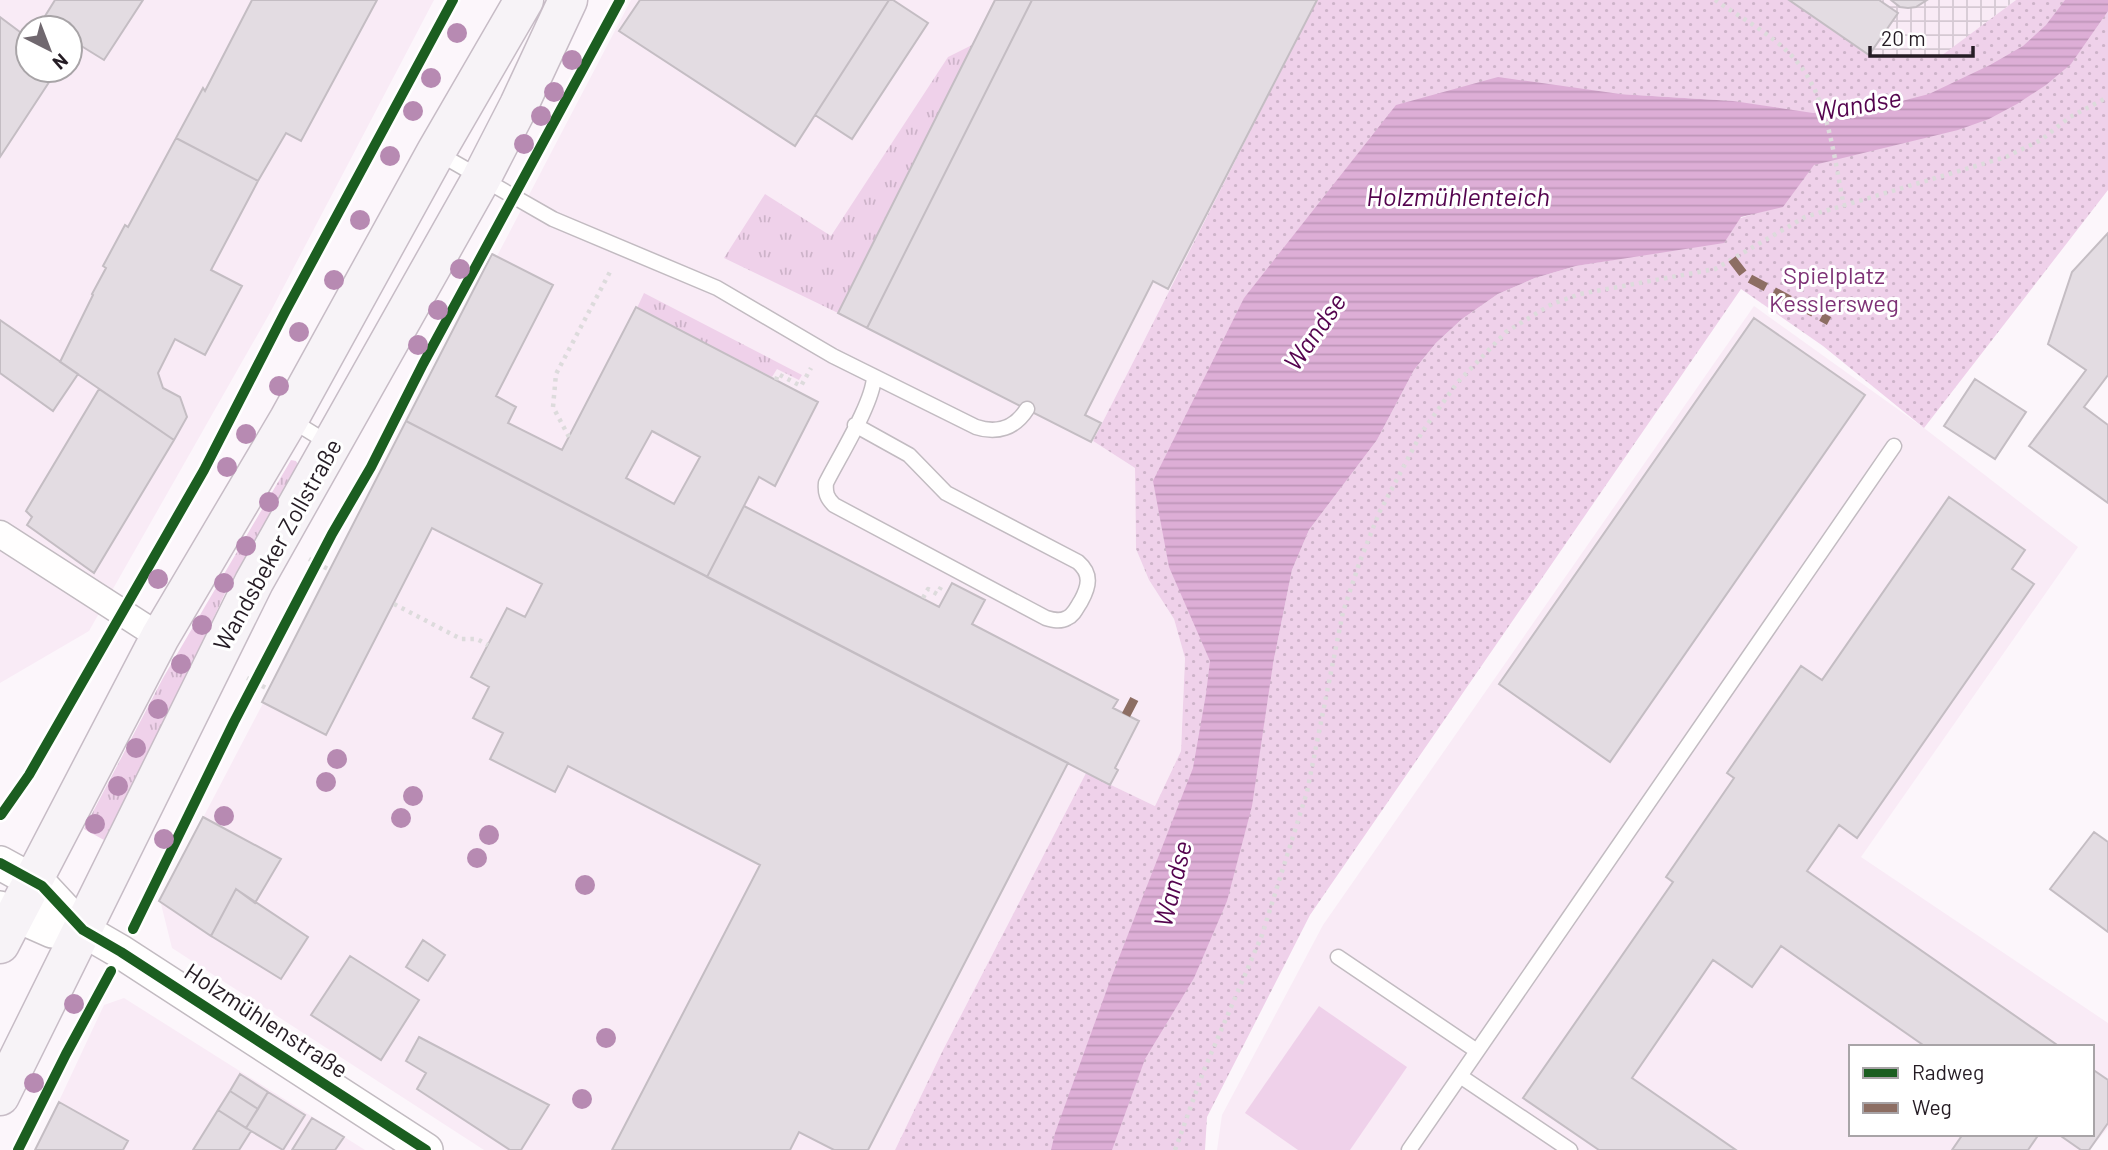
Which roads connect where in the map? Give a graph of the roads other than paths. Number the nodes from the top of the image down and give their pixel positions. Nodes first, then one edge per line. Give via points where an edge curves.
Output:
1 (524, 0) edge
2 (568, 0) edge
3 (436, 152) junction
4 (481, 179) junction
5 (874, 377) junction
6 (1027, 409) dead end
7 (289, 419) junction
8 (856, 425) junction
9 (332, 445) junction
10 (1894, 446) dead end
11 (0, 534) edge
12 (160, 637) junction
13 (16, 871) edge
14 (5, 923) edge
15 (83, 930) junction
16 (1338, 957) dead end
17 (1477, 1051) junction
18 (1460, 1076) junction
19 (0, 1096) edge
20 (426, 1150) edge
21 (1409, 1150) edge
22 (1570, 1150) edge

1 - 3 main road
2 - 4 main road, Wandsbeker Zollstraße
3 - 4 lane
3 - 7 main road
4 - 5 lane via 554,219 717,288
4 - 9 main road, Wandsbeker Zollstraße
5 - 6 lane via 985,430 1009,427
5 - 8 lane via 874,391
7 - 9 lane
7 - 12 main road
8 - 8 lane via 826,483 827,499 1045,618 1058,621 1074,613 1088,589 1085,568 946,493 909,455
9 - 15 main road, Wandsbeker Zollstraße via 236,617
10 - 17 lane
11 - 12 street
12 - 13 main road
13 - 14 main road
13 - 15 street via 50,892
14 - 15 street via 52,931
15 - 19 main road, Wandsbeker Zollstraße
15 - 20 street, Holzmühlenstraße
16 - 17 lane
17 - 18 lane
18 - 21 lane
18 - 22 lane

